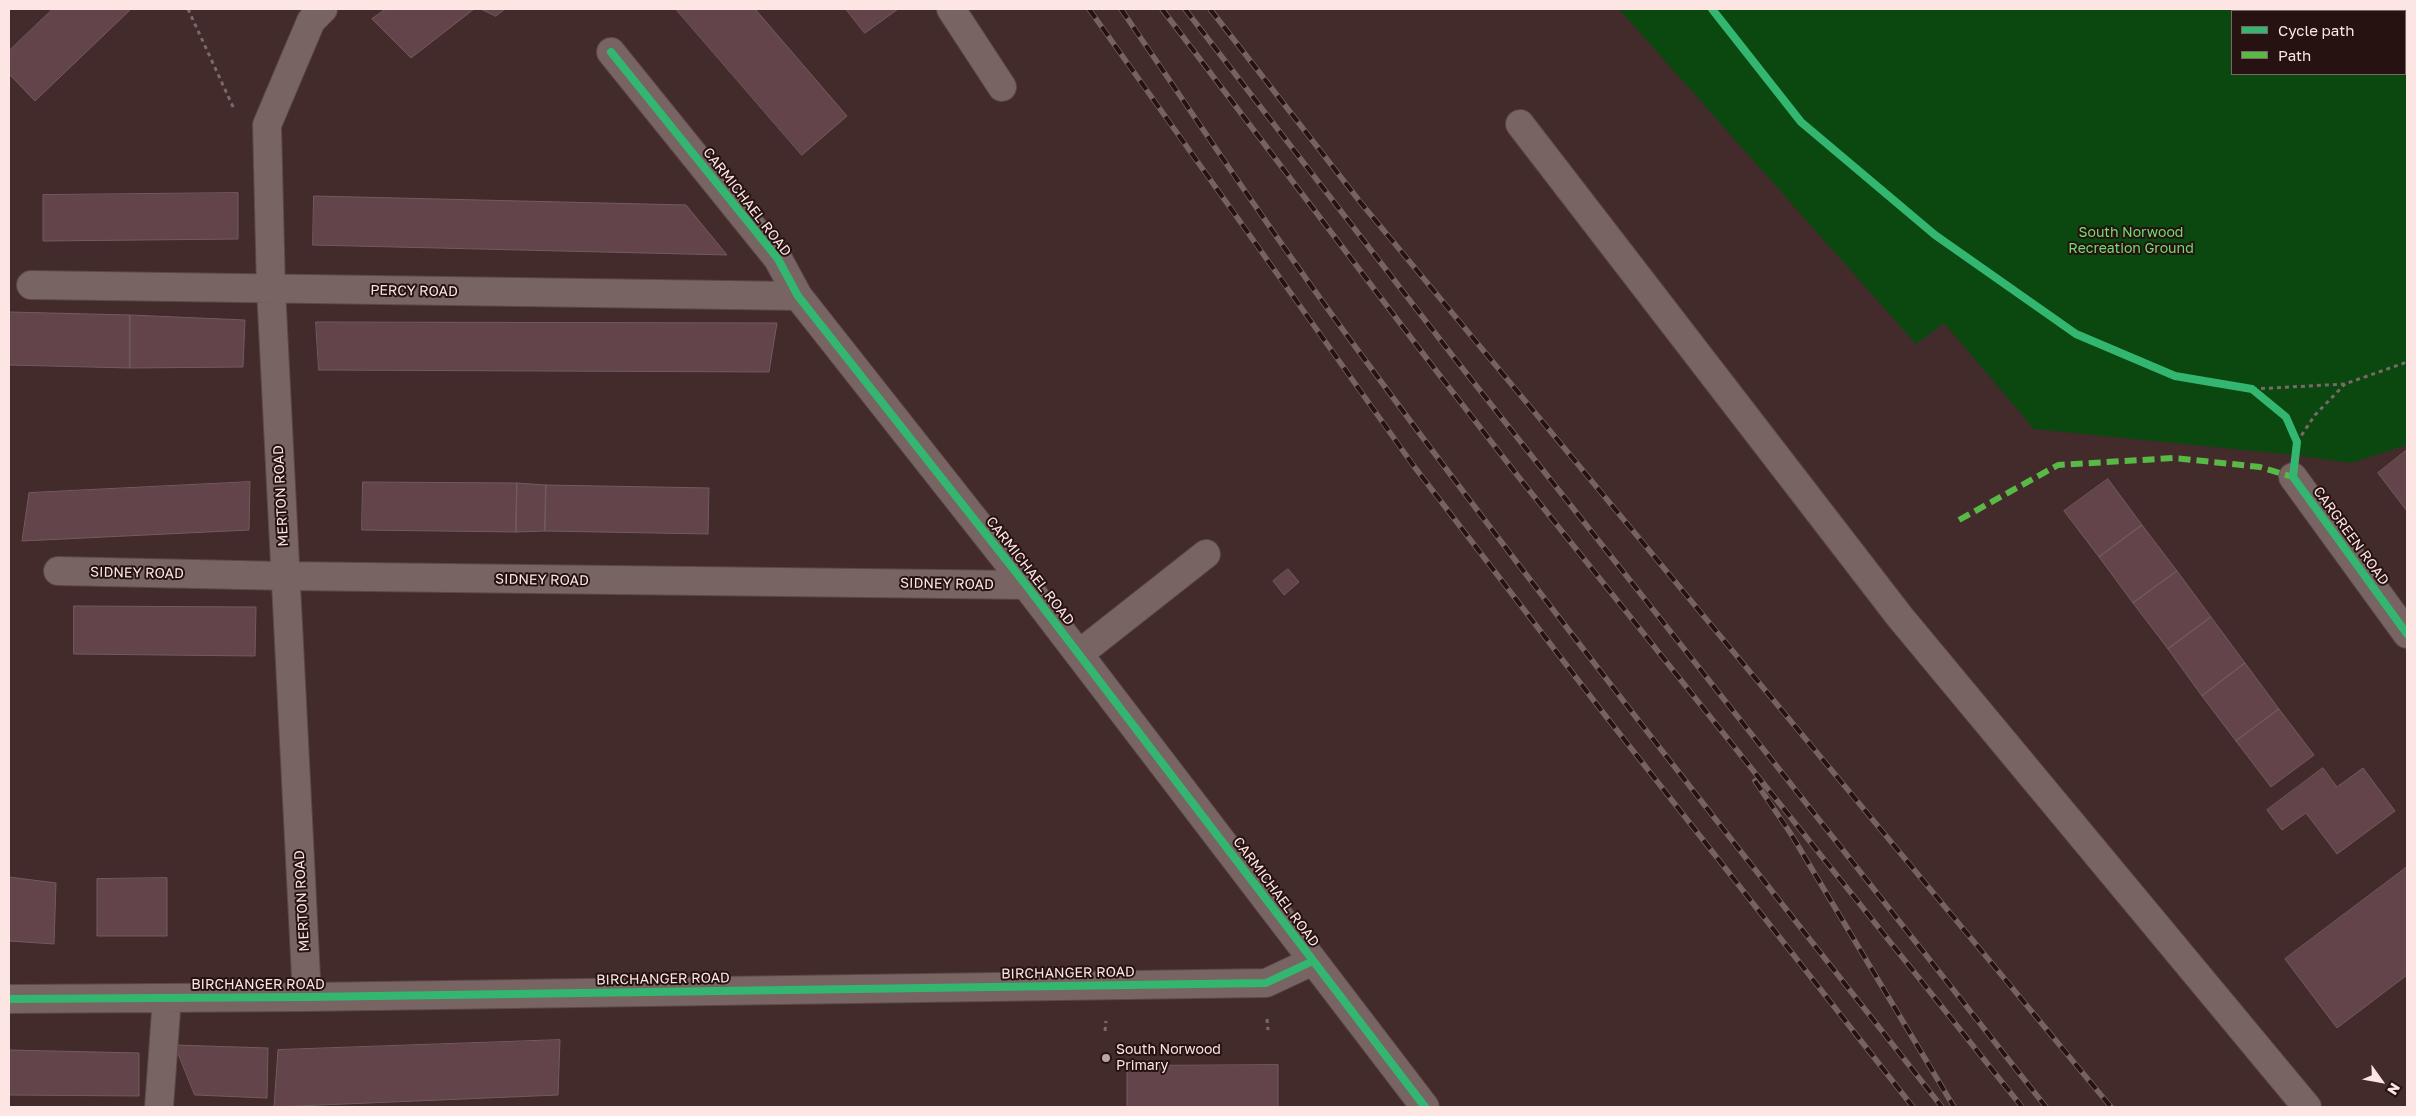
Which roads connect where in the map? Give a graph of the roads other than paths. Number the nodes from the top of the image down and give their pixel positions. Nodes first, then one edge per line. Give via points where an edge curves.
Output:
1 (323, 9) edge
2 (951, 9) edge
3 (611, 52) dead end
4 (1002, 87) dead end
5 (1520, 124) dead end
6 (31, 285) dead end
7 (271, 289) junction
8 (798, 296) junction
9 (2293, 477) road end
10 (1206, 554) dead end
11 (58, 571) dead end
12 (285, 576) junction
13 (1026, 585) junction
14 (2407, 634) edge
15 (1079, 654) junction
16 (1313, 961) junction
17 (307, 997) junction
18 (167, 998) junction
19 (9, 999) edge
20 (159, 1107) edge
21 (1425, 1107) edge
22 (2307, 1107) edge

1 - 7 street, MERTON ROAD via 311,21 267,125
2 - 4 street
3 - 8 street, CARMICHAEL ROAD via 778,259
5 - 22 street via 1900,617
6 - 7 street, PERCY ROAD
7 - 8 street, PERCY ROAD
7 - 12 street, MERTON ROAD
8 - 13 street, CARMICHAEL ROAD
9 - 14 street, CARGREEN ROAD
10 - 15 street
11 - 12 street, SIDNEY ROAD
12 - 13 street, SIDNEY ROAD
12 - 17 street, MERTON ROAD
13 - 15 street, CARMICHAEL ROAD
15 - 16 street, CARMICHAEL ROAD
16 - 17 street, BIRCHANGER ROAD via 1266,983
16 - 21 street, CARMICHAEL ROAD
17 - 18 street, BIRCHANGER ROAD
18 - 19 street, BIRCHANGER ROAD
18 - 20 street

